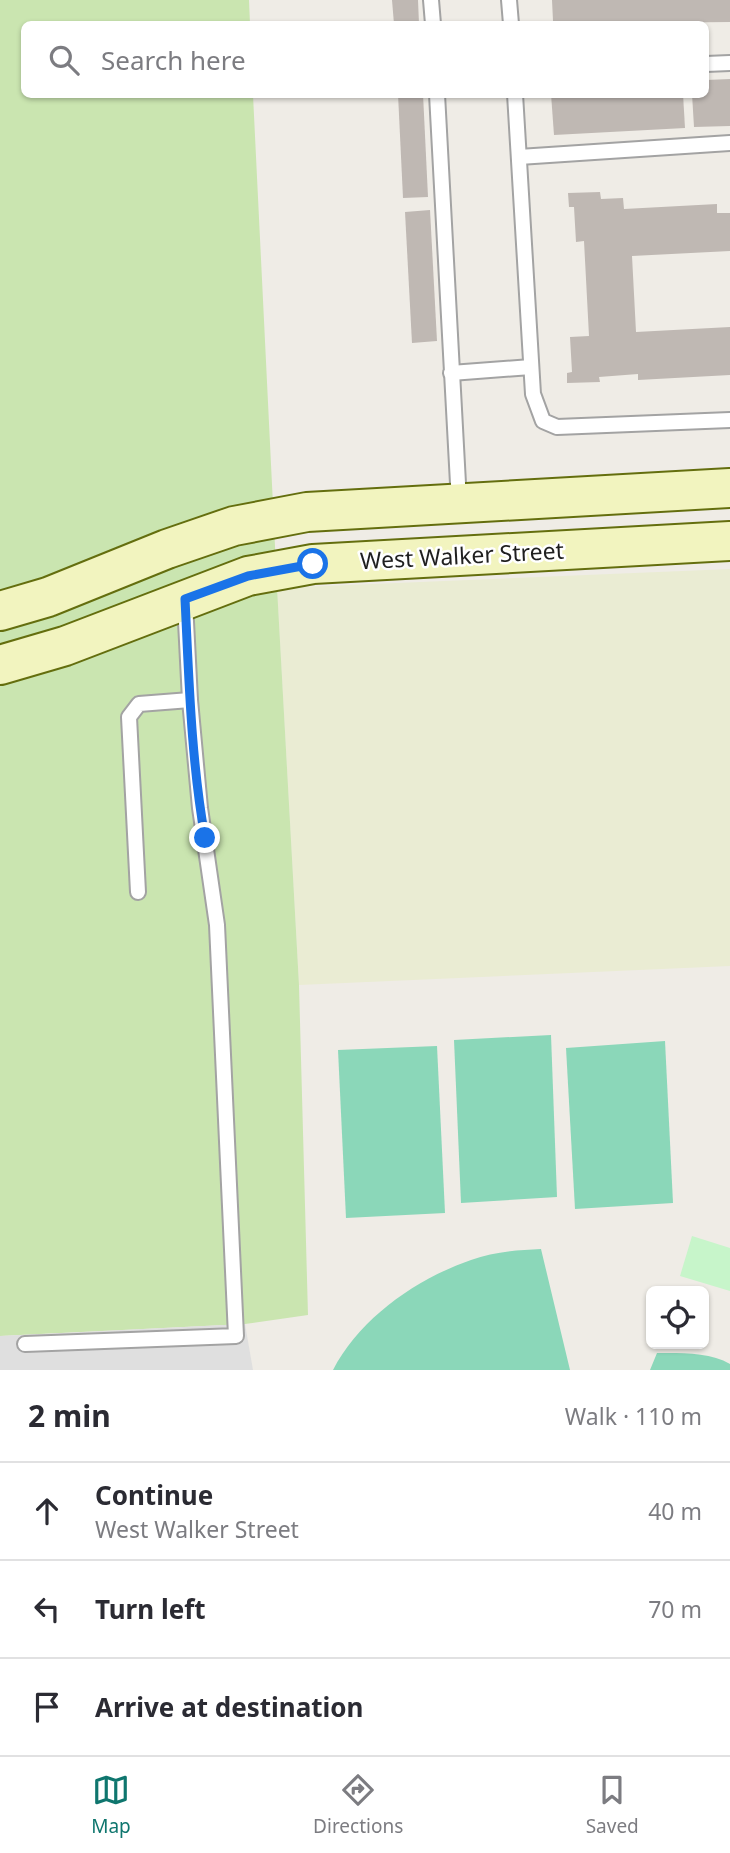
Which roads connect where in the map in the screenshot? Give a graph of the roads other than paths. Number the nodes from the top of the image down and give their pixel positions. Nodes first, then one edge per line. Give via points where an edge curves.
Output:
1 (431, 0) edge
2 (509, 0) edge
3 (433, 21) edge
4 (511, 21) edge
5 (730, 63) edge
6 (709, 64) edge
7 (436, 98) edge
8 (515, 98) edge
9 (730, 143) edge
10 (519, 157) junction
11 (531, 367) junction
12 (452, 373) junction
13 (730, 420) edge
14 (730, 488) edge
15 (460, 503) junction
16 (730, 541) edge
17 (185, 599) junction
18 (0, 611) edge
19 (0, 665) edge
20 (190, 700) junction
21 (138, 892) dead end
22 (25, 1344) dead end

1 - 3 lane
2 - 4 lane
5 - 6 lane
7 - 12 lane
8 - 10 lane
9 - 10 lane
10 - 11 lane
11 - 12 lane
11 - 13 lane via 533,394 543,421 557,428
12 - 15 lane
14 - 15 street
15 - 18 street via 307,512 234,526
16 - 17 street, West Walker Street via 313,564 248,576
17 - 19 street, West Walker Street via 65,646
17 - 20 lane
20 - 21 lane via 139,704 129,718
20 - 22 lane via 217,925 236,1336

